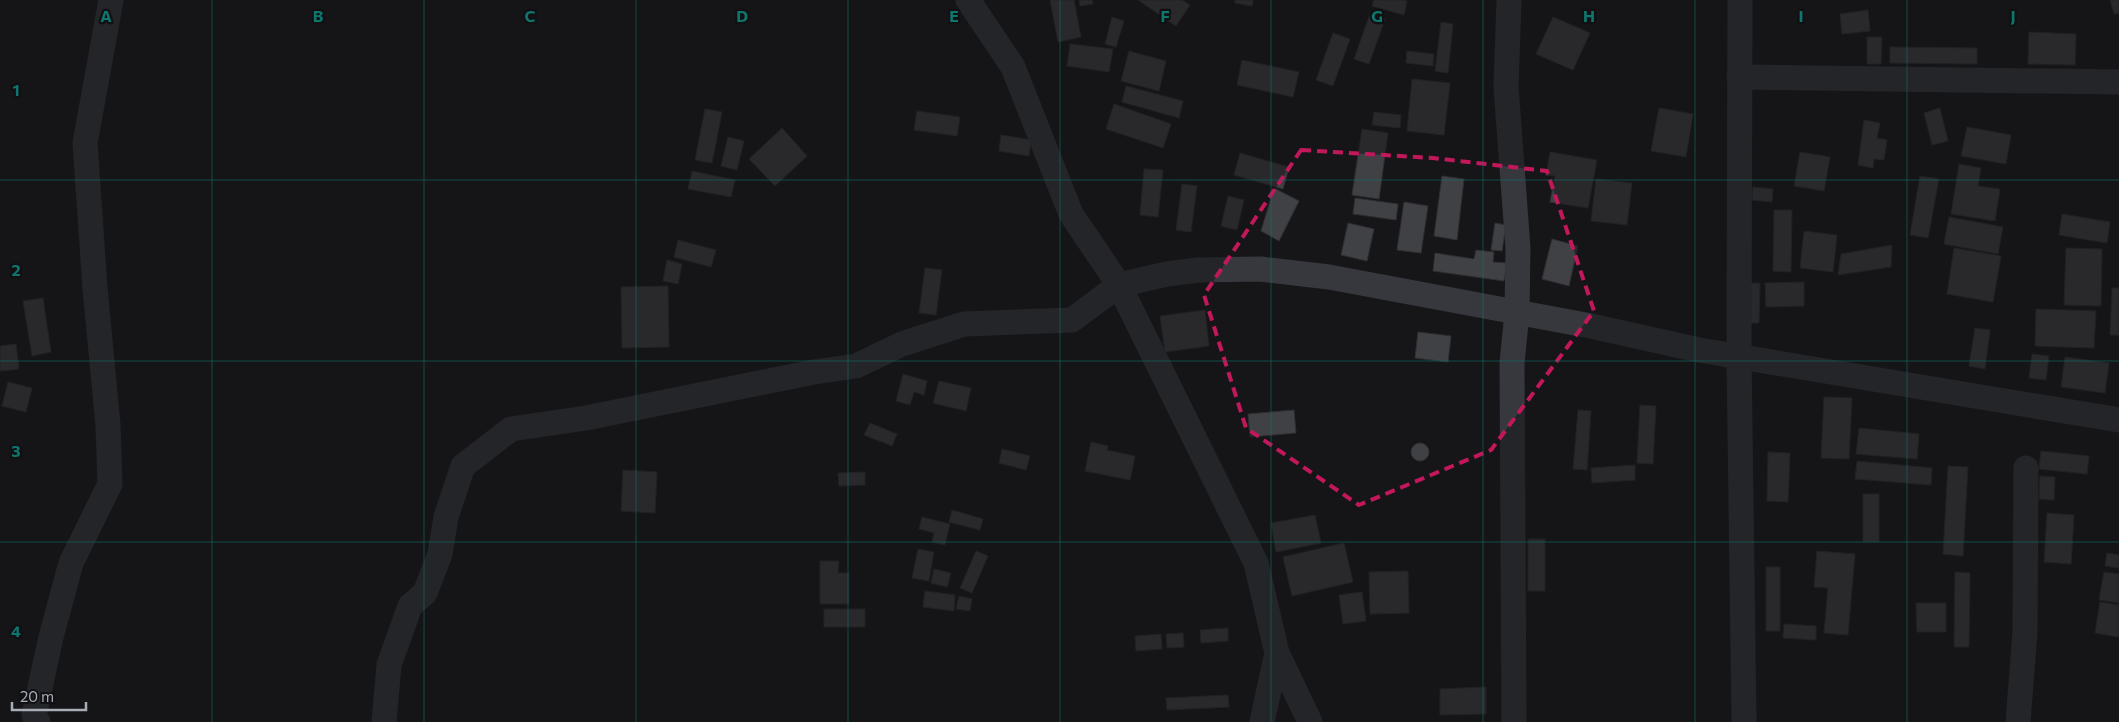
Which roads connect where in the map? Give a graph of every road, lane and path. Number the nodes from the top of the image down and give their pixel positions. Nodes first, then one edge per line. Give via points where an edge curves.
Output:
1 (111, 0) edge
2 (968, 0) edge
3 (1509, 0) edge
4 (1740, 0) edge
5 (1740, 77) junction
6 (2119, 82) edge
7 (1119, 285) junction
8 (1517, 313) junction
9 (1739, 356) junction
10 (2119, 420) edge
11 (2026, 468) dead end
12 (1277, 653) junction
13 (38, 722) edge
14 (384, 722) edge
15 (1262, 722) edge
16 (1310, 722) edge
17 (1514, 722) edge
18 (1744, 722) edge
19 (2018, 722) edge

1 - 13 street via 86,143 110,484 70,563 34,715
2 - 7 street via 1013,67 1071,214
3 - 8 street via 1506,87 1518,248
4 - 5 street
5 - 6 street
5 - 9 street
7 - 8 street via 1198,270 1260,269 1329,277
7 - 12 street via 1256,563
7 - 14 street via 1072,320 964,324 902,344 856,366 586,418 511,429 463,466 446,517 440,554 425,593 410,606 389,664
8 - 9 street
8 - 17 street via 1512,363
9 - 10 street
9 - 18 street
11 - 19 street via 2026,632
12 - 15 street
12 - 16 street

